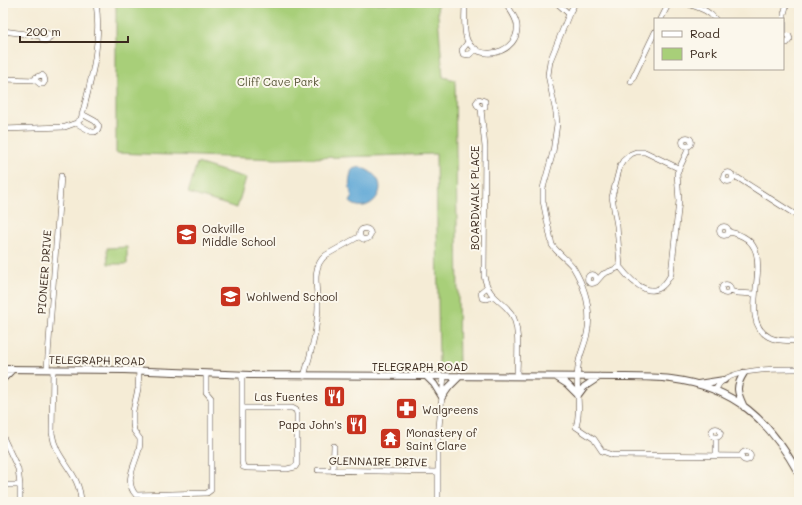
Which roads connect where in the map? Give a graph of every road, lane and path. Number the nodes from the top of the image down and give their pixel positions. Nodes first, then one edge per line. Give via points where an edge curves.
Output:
1 (96, 3) edge
2 (465, 3) edge
3 (506, 3) edge
4 (557, 3) edge
5 (575, 3) edge
6 (669, 3) edge
7 (686, 3) edge
8 (788, 3) edge
9 (569, 14) junction
10 (662, 18) edge
11 (714, 18) edge
12 (3, 31) edge
13 (654, 34) edge
14 (784, 34) edge
15 (41, 36) dead end
16 (468, 42) junction
17 (784, 43) edge
18 (476, 49) junction
19 (3, 79) edge
20 (35, 80) dead end
21 (631, 82) dead end
22 (481, 109) dead end
23 (82, 117) junction
24 (76, 123) junction
25 (3, 129) edge
26 (687, 147) dead end
27 (678, 168) junction
28 (61, 176) dead end
29 (732, 177) dead end
30 (799, 217) edge
31 (729, 232) dead end
32 (360, 236) dead end
33 (620, 267) junction
34 (593, 274) junction
35 (603, 274) junction
36 (588, 280) junction
37 (596, 282) junction
38 (581, 283) junction
39 (487, 287) junction
40 (730, 291) dead end
41 (755, 294) junction
42 (493, 296) junction
43 (799, 341) edge
44 (3, 369) edge
45 (13, 369) junction
46 (50, 369) junction
47 (799, 369) edge
48 (139, 370) junction
49 (744, 373) junction
50 (206, 374) junction
51 (242, 375) junction
52 (304, 376) junction
53 (426, 376) junction
54 (444, 376) junction
55 (460, 376) junction
56 (517, 376) junction
57 (554, 377) junction
58 (578, 377) junction
59 (599, 377) junction
60 (3, 378) edge
61 (724, 380) junction
62 (696, 384) junction
63 (715, 391) junction
64 (578, 395) junction
65 (442, 397) junction
66 (744, 407) junction
67 (242, 408) junction
68 (3, 437) edge
69 (716, 438) dead end
70 (334, 446) dead end
71 (716, 456) junction
72 (742, 456) dead end
73 (318, 470) dead end
74 (333, 471) junction
75 (438, 472) junction
76 (799, 474) edge
77 (3, 485) edge
78 (20, 485) junction
79 (20, 502) edge
80 (81, 502) edge
81 (438, 502) edge

1 - 23 street via 98,41
2 - 16 street via 465,30
3 - 18 street via 516,23 516,34 512,43 493,53
4 - 9 street
5 - 9 street
6 - 10 street
7 - 11 street via 706,10
8 - 14 street via 784,14
9 - 38 street via 550,61 548,75 557,124 554,152 543,188 543,201 552,245 571,264
12 - 15 street
13 - 21 street
14 - 17 street via 790,39
16 - 18 street
16 - 18 street via 462,50 463,54 469,55
19 - 20 street
22 - 39 street, BOARDWALK PLACE via 485,147 484,276
23 - 24 street
23 - 24 street via 95,121 99,126 98,130 92,132
24 - 25 street via 65,127
26 - 27 street
27 - 33 street via 645,152 631,154 620,166 612,197
27 - 33 street via 676,177 679,201 671,274 666,284 656,289 641,287
28 - 46 street, PIONEER DRIVE
29 - 30 street via 738,178
31 - 41 street via 747,238 755,247
32 - 52 street via 326,255 318,265 316,326
33 - 35 street
34 - 35 street
34 - 36 street
34 - 37 street
35 - 37 street
36 - 37 street via 591,283
36 - 38 street
38 - 58 street via 589,316
39 - 42 street, BOARDWALK PLACE
39 - 42 street, BOARDWALK PLACE via 481,292 482,298
40 - 41 street
41 - 43 street via 756,321 763,333 774,340
42 - 56 street, BOARDWALK PLACE via 511,313 515,321
44 - 45 main road, TELEGRAPH ROAD
45 - 46 main road, TELEGRAPH ROAD
45 - 60 main road
46 - 48 main road, TELEGRAPH ROAD
46 - 80 street, PIONEER DRIVE via 52,433 56,448 76,477
47 - 49 street
48 - 50 main road, TELEGRAPH ROAD
48 - 50 street via 133,424 134,431 140,439 140,449 131,470 131,483 136,495 207,494 211,490 211,398 206,392
49 - 61 street
49 - 66 main road via 739,381 738,390
50 - 51 main road, TELEGRAPH ROAD
51 - 52 main road, TELEGRAPH ROAD
51 - 67 street
52 - 53 main road, TELEGRAPH ROAD
53 - 54 main road, TELEGRAPH ROAD
53 - 65 main road
54 - 55 main road, TELEGRAPH ROAD
54 - 65 street
55 - 56 main road, TELEGRAPH ROAD
55 - 65 main road
56 - 57 main road, TELEGRAPH ROAD
57 - 58 main road, TELEGRAPH ROAD
57 - 64 main road via 567,384
58 - 59 main road, TELEGRAPH ROAD
58 - 64 street
59 - 62 main road, TELEGRAPH ROAD via 657,377
59 - 64 main road via 584,387
61 - 62 main road
61 - 63 street
62 - 63 main road, TELEGRAPH ROAD
63 - 66 main road, TELEGRAPH ROAD
64 - 71 street via 576,427 594,439 606,453 620,456
65 - 75 street
66 - 76 main road, TELEGRAPH ROAD via 758,417 772,433 785,449
67 - 67 street via 296,410 298,414 295,467 243,467
68 - 78 street via 15,460
69 - 71 street
70 - 74 street
71 - 72 street
73 - 74 street, GLENNAIRE DRIVE
74 - 75 street, GLENNAIRE DRIVE
75 - 81 street
77 - 78 street
78 - 79 street

